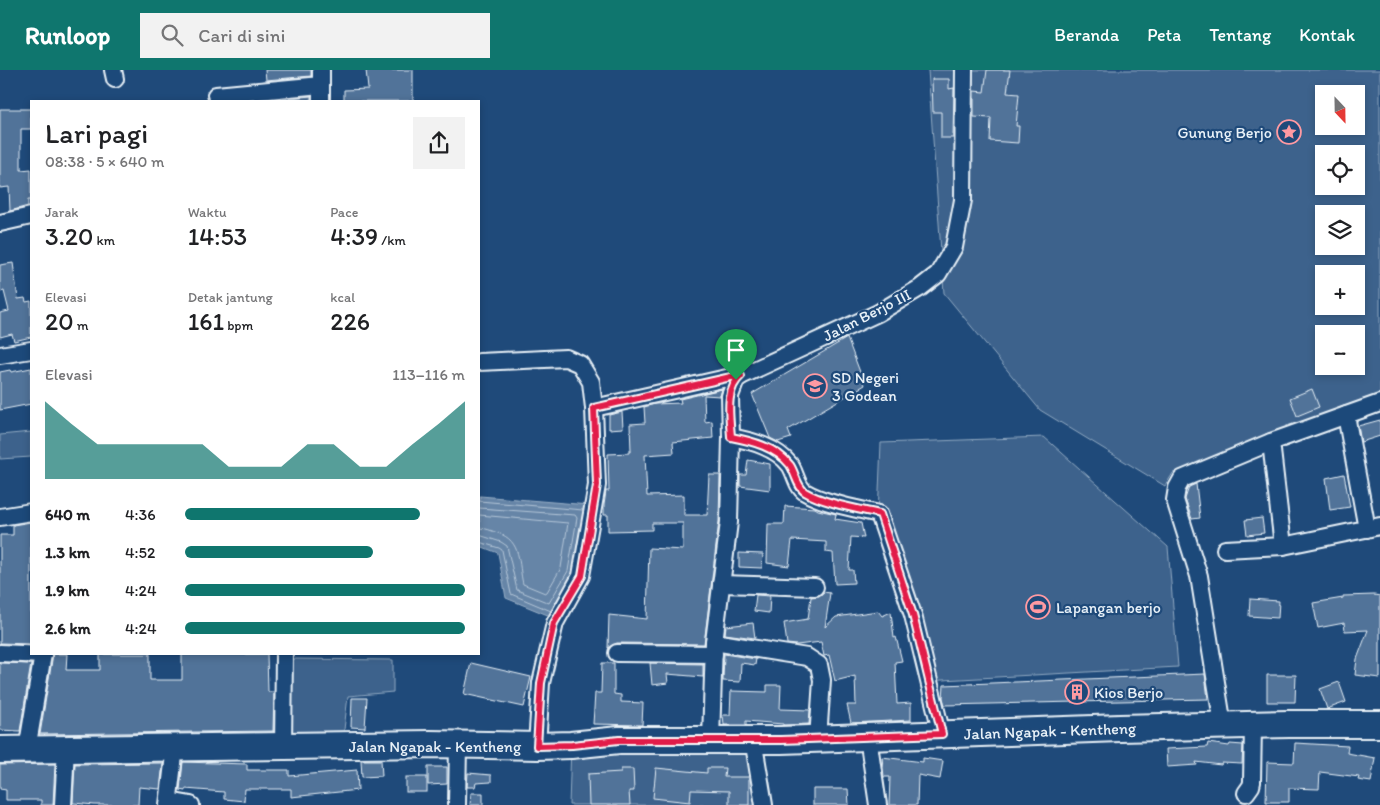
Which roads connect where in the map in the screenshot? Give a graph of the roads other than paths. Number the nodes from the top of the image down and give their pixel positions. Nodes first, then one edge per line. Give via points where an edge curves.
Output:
1 (964, 70) edge
2 (321, 85) edge
3 (216, 95) dead end
4 (30, 216) edge
5 (0, 223) edge
6 (30, 350) edge
7 (0, 354) edge
8 (480, 362) edge
9 (741, 376) junction
10 (1380, 403) edge
11 (594, 408) junction
12 (1346, 415) junction
13 (731, 437) junction
14 (1271, 442) junction
15 (30, 512) edge
16 (0, 517) edge
17 (1373, 527) edge
18 (1283, 546) junction
19 (1225, 549) dead end
20 (721, 584) junction
21 (814, 587) dead end
22 (714, 648) junction
23 (0, 653) edge
24 (617, 653) dead end
25 (30, 654) edge
26 (43, 655) edge
27 (284, 655) edge
28 (1380, 724) edge
29 (1253, 725) junction
30 (1223, 726) junction
31 (942, 734) junction
32 (868, 737) junction
33 (753, 739) junction
34 (818, 739) junction
35 (710, 740) junction
36 (458, 744) junction
37 (537, 746) junction
38 (175, 747) junction
39 (283, 747) junction
40 (66, 748) junction
41 (0, 750) edge
42 (27, 750) junction
43 (1246, 793) dead end
44 (169, 803) edge
45 (63, 805) edge
46 (190, 805) edge
47 (457, 805) edge
48 (764, 805) edge
49 (878, 805) edge

1 - 9 street, Jalan Berjo III via 963,200 954,247 938,274 878,313
2 - 3 street
4 - 5 street
6 - 7 street
8 - 11 street via 566,358 580,364 591,382
9 - 11 street, Jalan Berjo III
9 - 13 street via 730,396
10 - 12 street
11 - 37 street via 597,485 582,576 554,623 541,683
12 - 14 street
12 - 17 street
13 - 20 street via 729,522
13 - 31 street via 756,442 776,452 790,464 803,491 880,514 913,615
14 - 18 street
14 - 30 street via 1182,479 1177,488 1175,500 1199,576
15 - 16 street
17 - 18 street
18 - 19 street
20 - 21 street
20 - 22 street
22 - 24 street
22 - 34 street via 807,657 819,665 822,680
22 - 35 street
23 - 25 street
26 - 42 street
27 - 39 street
28 - 29 main road, Jalan Ngapak - Kentheng
29 - 30 main road, Jalan Ngapak - Kentheng
29 - 43 street via 1251,786
30 - 31 main road, Jalan Ngapak - Kentheng
31 - 32 main road, Jalan Ngapak - Kentheng
32 - 34 main road, Jalan Ngapak - Kentheng
32 - 49 street
33 - 34 main road, Jalan Ngapak - Kentheng
33 - 35 main road, Jalan Ngapak - Kentheng
33 - 48 street
35 - 37 main road, Jalan Ngapak - Kentheng via 619,740
36 - 37 main road, Jalan Ngapak - Kentheng
36 - 39 main road, Jalan Ngapak - Kentheng
36 - 47 street
38 - 39 main road, Jalan Ngapak - Kentheng
38 - 40 main road, Jalan Ngapak - Kentheng
38 - 44 street
40 - 42 main road, Jalan Ngapak - Kentheng
40 - 45 street
41 - 42 main road, Jalan Ngapak - Kentheng
44 - 46 street

